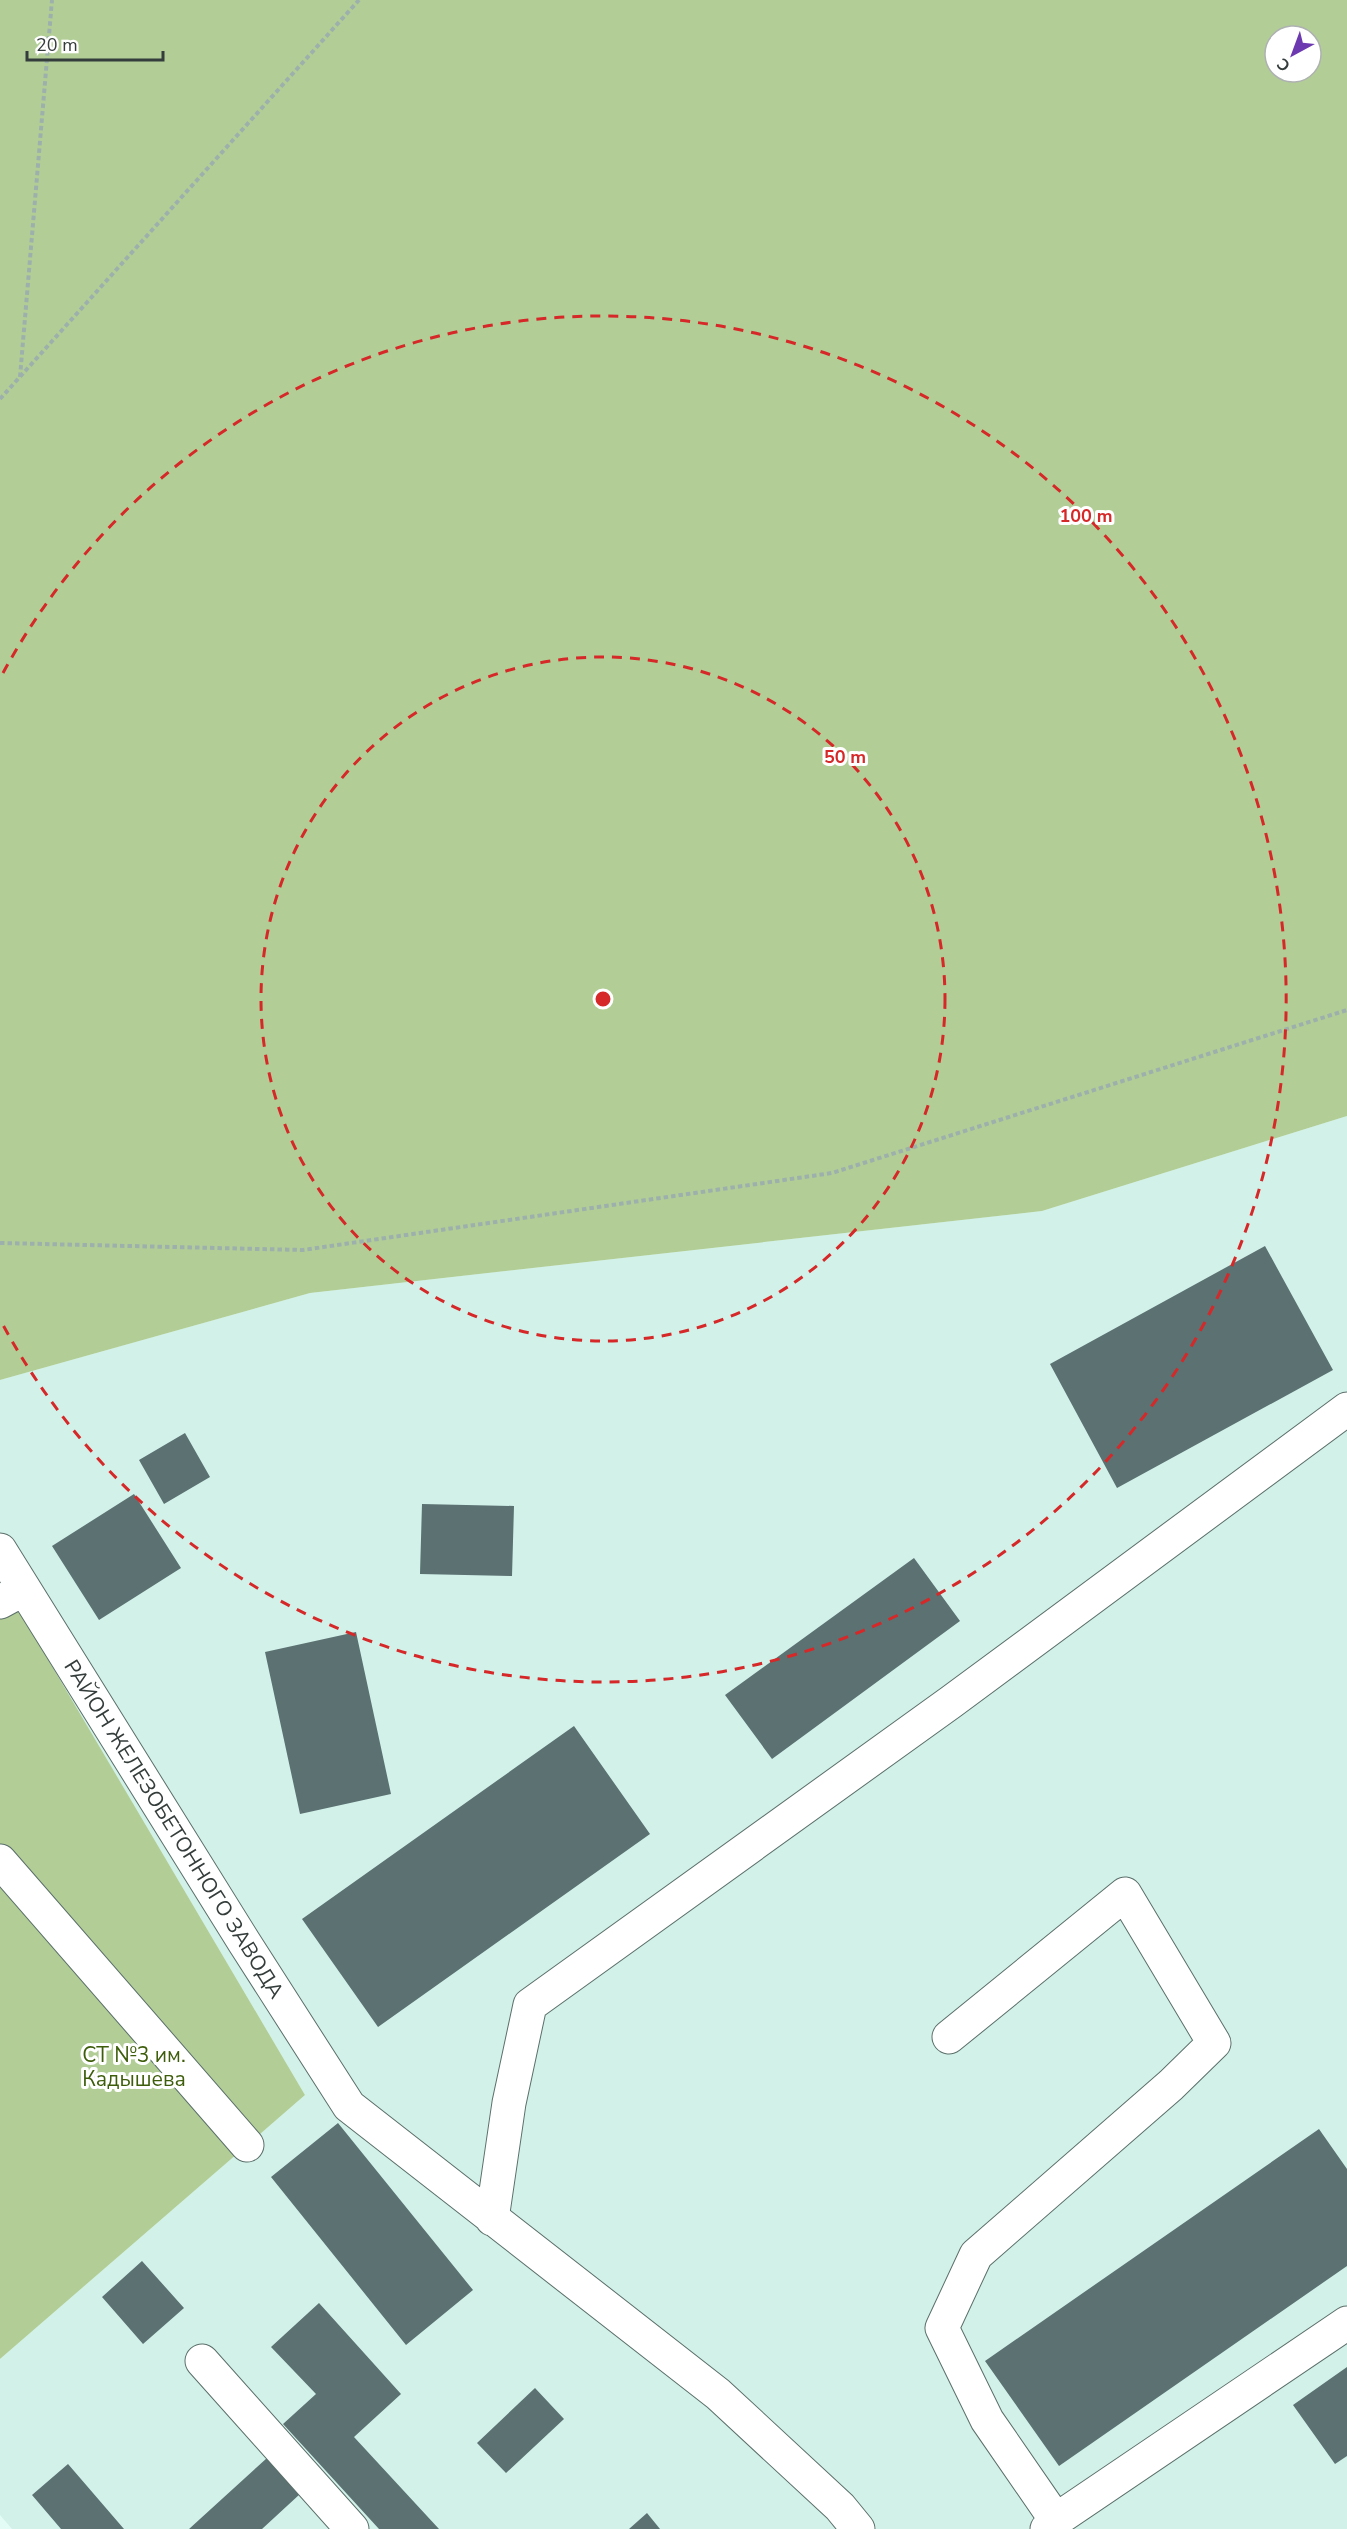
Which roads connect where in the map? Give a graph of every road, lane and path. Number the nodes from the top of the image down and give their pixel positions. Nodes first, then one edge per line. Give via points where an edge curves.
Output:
1 (52, 0) edge
2 (359, 0) edge
3 (20, 378) junction
4 (0, 399) edge
5 (1347, 1010) edge
6 (0, 1243) edge
7 (1347, 1409) edge
8 (0, 1550) edge
9 (12, 1595) edge
10 (0, 1861) edge
11 (949, 2037) dead end
12 (247, 2145) dead end
13 (492, 2218) junction
14 (1347, 2323) edge
15 (202, 2361) dead end
16 (1052, 2525) edge
17 (352, 2529) edge
18 (858, 2529) edge

1 - 3 path
2 - 3 path
3 - 4 path
5 - 6 path via 832,1173 303,1250
7 - 13 lane via 951,1702 530,2005 509,2103
8 - 9 lane, РАЙОН ЖЕЛЕЗОБЕТОННОГО ЗАВОДА
9 - 13 lane, РАЙОН ЖЕЛЕЗОБЕТОННОГО ЗАВОДА via 350,2106
10 - 12 lane
11 - 16 lane via 1125,1894 1214,2043 976,2255 942,2328 987,2420
13 - 18 lane, РАЙОН ЖЕЛЕЗОБЕТОННОГО ЗАВОДА via 718,2394 840,2507
14 - 16 lane
15 - 17 lane

